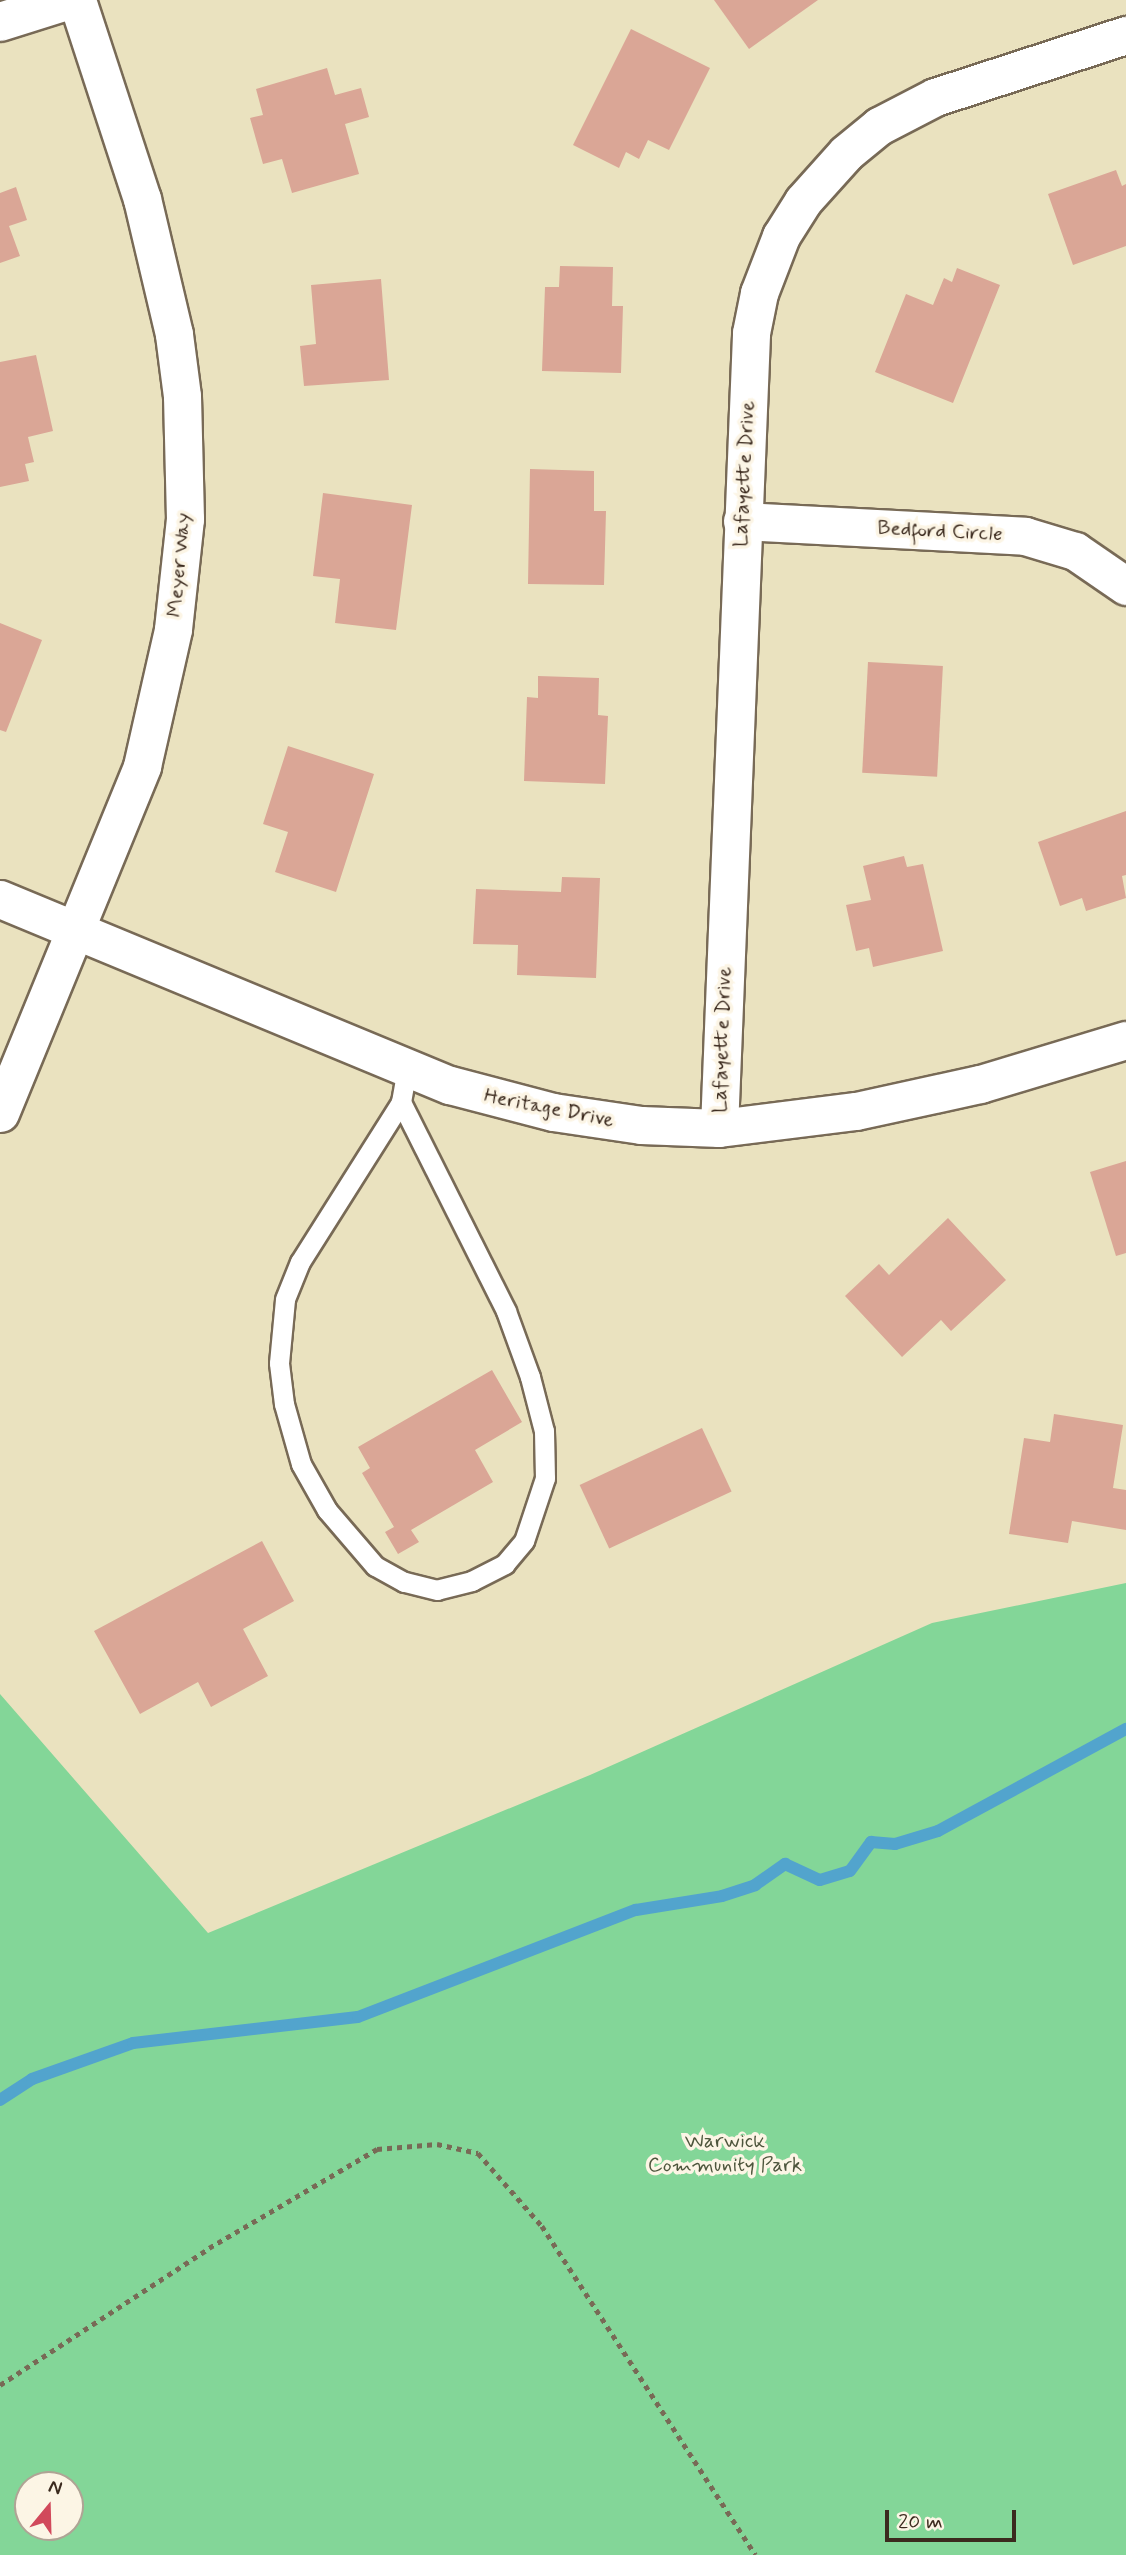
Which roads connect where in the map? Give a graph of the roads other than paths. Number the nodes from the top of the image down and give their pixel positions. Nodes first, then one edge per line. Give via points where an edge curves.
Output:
1 (70, 0) edge
2 (77, 0) edge
3 (0, 22) edge
4 (1126, 35) edge
5 (742, 521) junction
6 (1126, 586) edge
7 (0, 899) edge
8 (77, 933) junction
9 (1126, 1040) edge
10 (404, 1085) junction
11 (0, 1113) edge
12 (719, 1128) junction

1 - 3 street
2 - 8 street, Meyer Way via 142,199 174,334 182,396 185,519 173,629 159,702 124,817
4 - 5 street, Lafayette Drive via 934,97 879,127 846,153 803,201 781,236 759,293 751,333
5 - 6 street, Bedford Circle via 1025,536 1075,551
5 - 12 street, Lafayette Drive
7 - 8 street, Heritage Drive
8 - 10 street, Heritage Drive
8 - 11 street, Meyer Way
9 - 12 street, Heritage Drive via 979,1084 856,1111
10 - 10 lane via 300,1262 285,1299 279,1363 284,1404 301,1464 327,1510 375,1566 404,1582 437,1590 472,1581 505,1564 524,1541 545,1478 544,1431 506,1311
10 - 12 street, Heritage Drive via 450,1085 553,1112 642,1125

